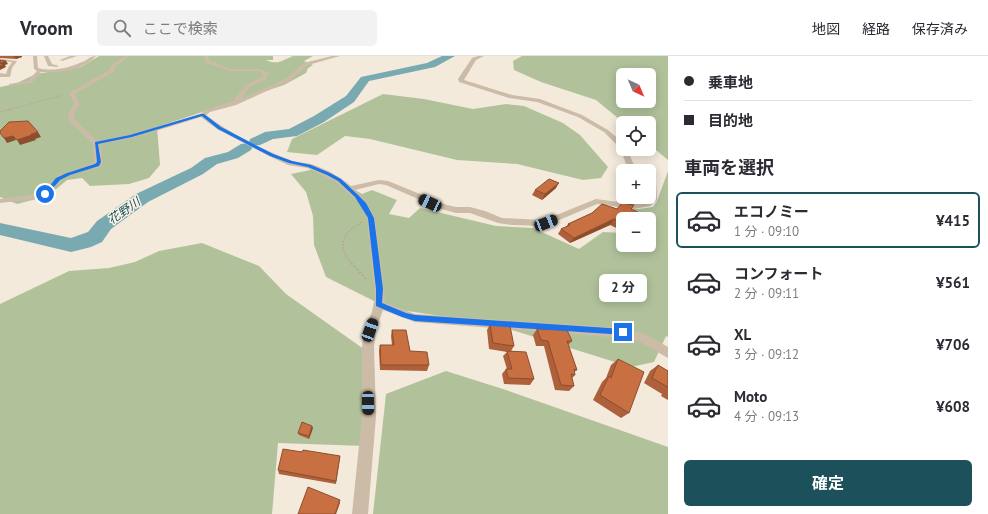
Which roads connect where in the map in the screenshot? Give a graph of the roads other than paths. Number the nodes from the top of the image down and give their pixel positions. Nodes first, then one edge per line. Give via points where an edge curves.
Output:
1 (35, 56) edge
2 (46, 56) edge
3 (75, 56) edge
4 (94, 56) edge
5 (128, 56) edge
6 (206, 56) edge
7 (338, 56) edge
8 (482, 56) edge
9 (0, 60) edge
10 (62, 60) dead end
11 (57, 66) dead end
12 (40, 70) junction
13 (0, 75) edge
14 (10, 86) dead end
15 (234, 104) junction
16 (202, 115) junction
17 (616, 140) edge
18 (96, 143) junction
19 (350, 189) junction
20 (0, 200) edge
21 (616, 204) edge
22 (618, 204) edge
23 (649, 204) edge
24 (379, 304) junction
25 (668, 353) edge
26 (360, 514) edge

1 - 12 street via 36,69
2 - 11 street via 50,65
3 - 10 street
4 - 12 street via 86,63 75,67
5 - 18 street via 114,65 111,71 72,93 77,104 71,114 72,121
6 - 15 street via 208,62 224,68 260,70 267,74 248,86
7 - 15 street via 306,64 283,82
8 - 17 street via 474,58 461,81 511,96 538,100 580,116 606,131
9 - 13 street via 15,61 8,76
12 - 14 street via 30,82
15 - 16 street
16 - 18 street via 131,137
16 - 19 street via 219,128 271,155 329,174
18 - 20 street via 99,162 97,165 58,179 40,196
19 - 21 street via 379,182 388,183 444,207 476,212 512,222 546,223 596,201
19 - 24 street via 363,203 371,218 380,289
22 - 23 street via 640,207
24 - 25 street via 415,318 623,332 641,337
24 - 26 street via 370,330 368,347 369,416

